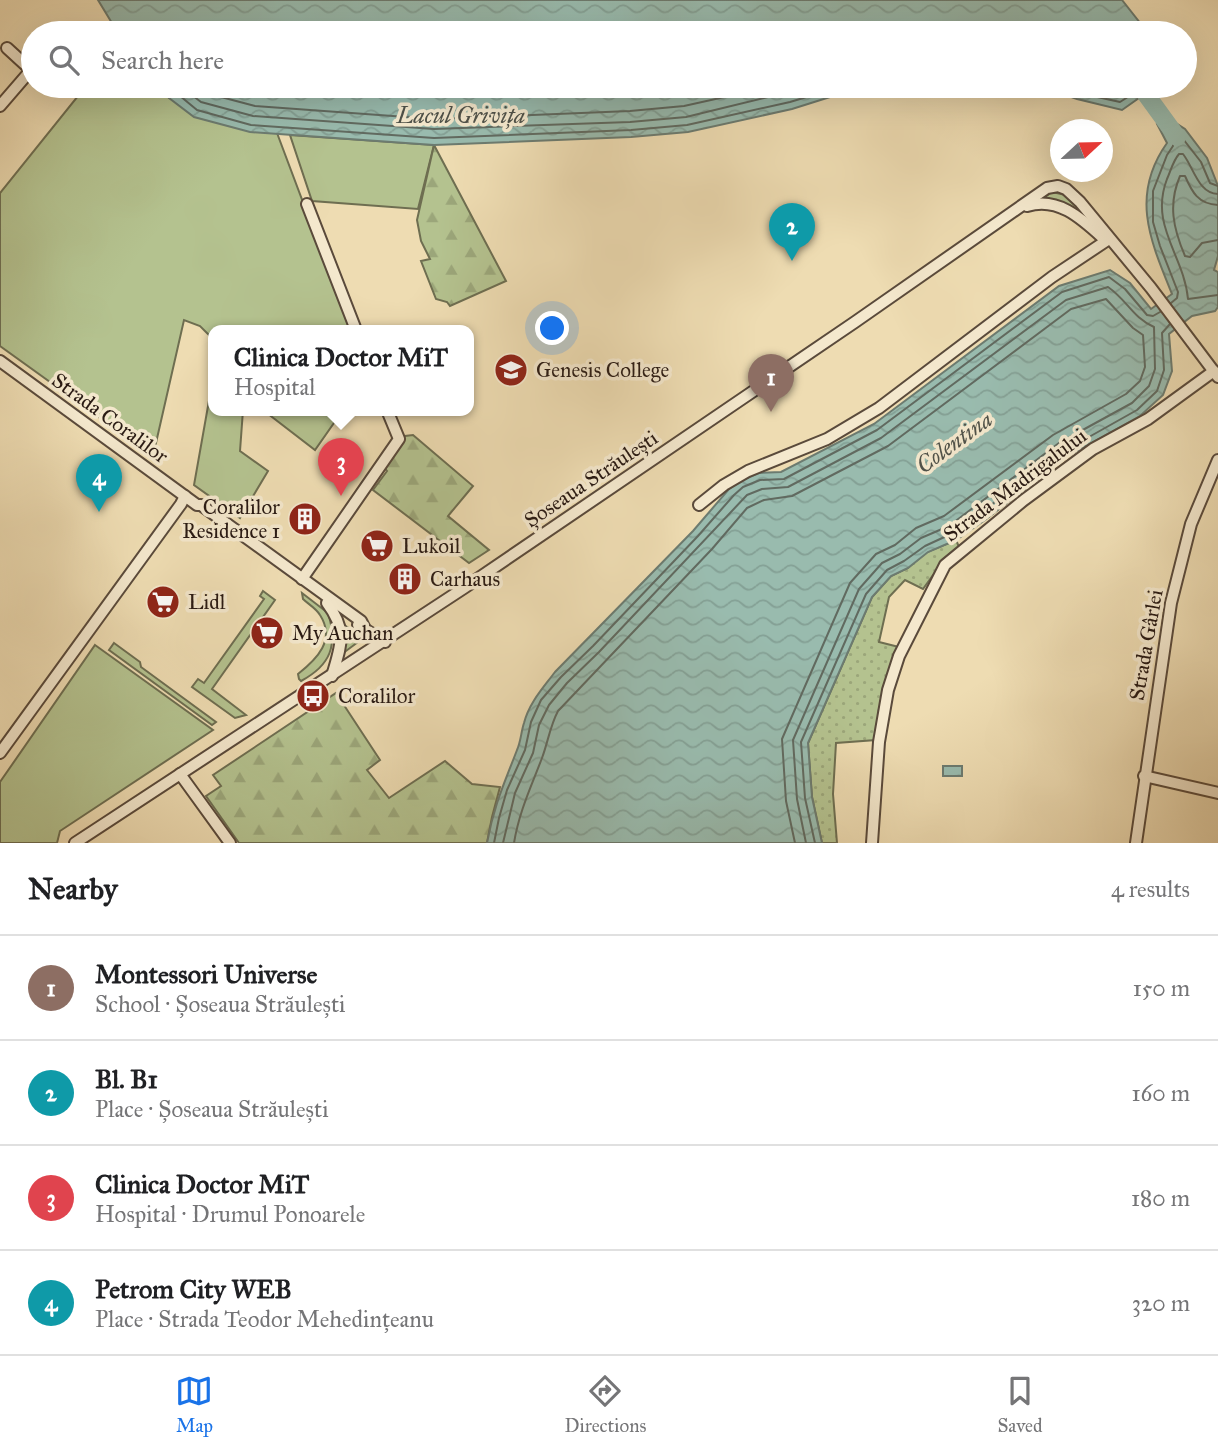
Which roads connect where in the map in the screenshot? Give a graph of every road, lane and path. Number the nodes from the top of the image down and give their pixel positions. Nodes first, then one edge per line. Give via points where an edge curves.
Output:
1 (7, 47) dead end
2 (21, 60) edge
3 (21, 83) edge
4 (0, 106) edge
5 (307, 204) dead end
6 (1019, 209) junction
7 (1106, 241) junction
8 (1127, 259) junction
9 (354, 325) edge
10 (0, 361) edge
11 (1216, 374) edge
12 (389, 416) edge
13 (1218, 460) edge
14 (185, 496) junction
15 (197, 505) junction
16 (699, 505) dead end
17 (302, 579) junction
18 (327, 603) junction
19 (364, 627) junction
20 (385, 642) junction
21 (332, 676) junction
22 (0, 753) edge
23 (180, 774) junction
24 (1144, 776) junction
25 (1218, 793) edge
26 (77, 843) edge
27 (230, 843) edge
28 (872, 843) edge
29 (1136, 843) edge

1 - 2 street
3 - 4 street
5 - 9 street
6 - 7 street via 1039,203 1059,206
6 - 8 street, Șoseaua Străulești via 1048,188 1066,189
6 - 20 street, Șoseaua Străulești
7 - 8 street
7 - 16 street via 879,408 827,439 748,471
8 - 11 street
10 - 14 street, Strada Coralilor
11 - 28 street, Strada Madrigalului via 1093,449 945,565 899,656 888,690 879,742
12 - 17 street via 399,439
13 - 24 street, Strada Gârlei via 1191,524 1171,603
14 - 15 street, Strada Coralilor
14 - 22 street
15 - 17 street, Strada Coralilor
15 - 18 street, Strada Coralilor
17 - 19 street, Strada Coralilor
18 - 19 street, Strada Coralilor
18 - 21 street via 341,626
19 - 20 street, Strada Coralilor
20 - 21 street, Șoseaua Străulești
21 - 23 street, Șoseaua Străulești
23 - 26 street, Șoseaua Străulești
23 - 27 street
24 - 25 street
24 - 29 street, Strada Gârlei

